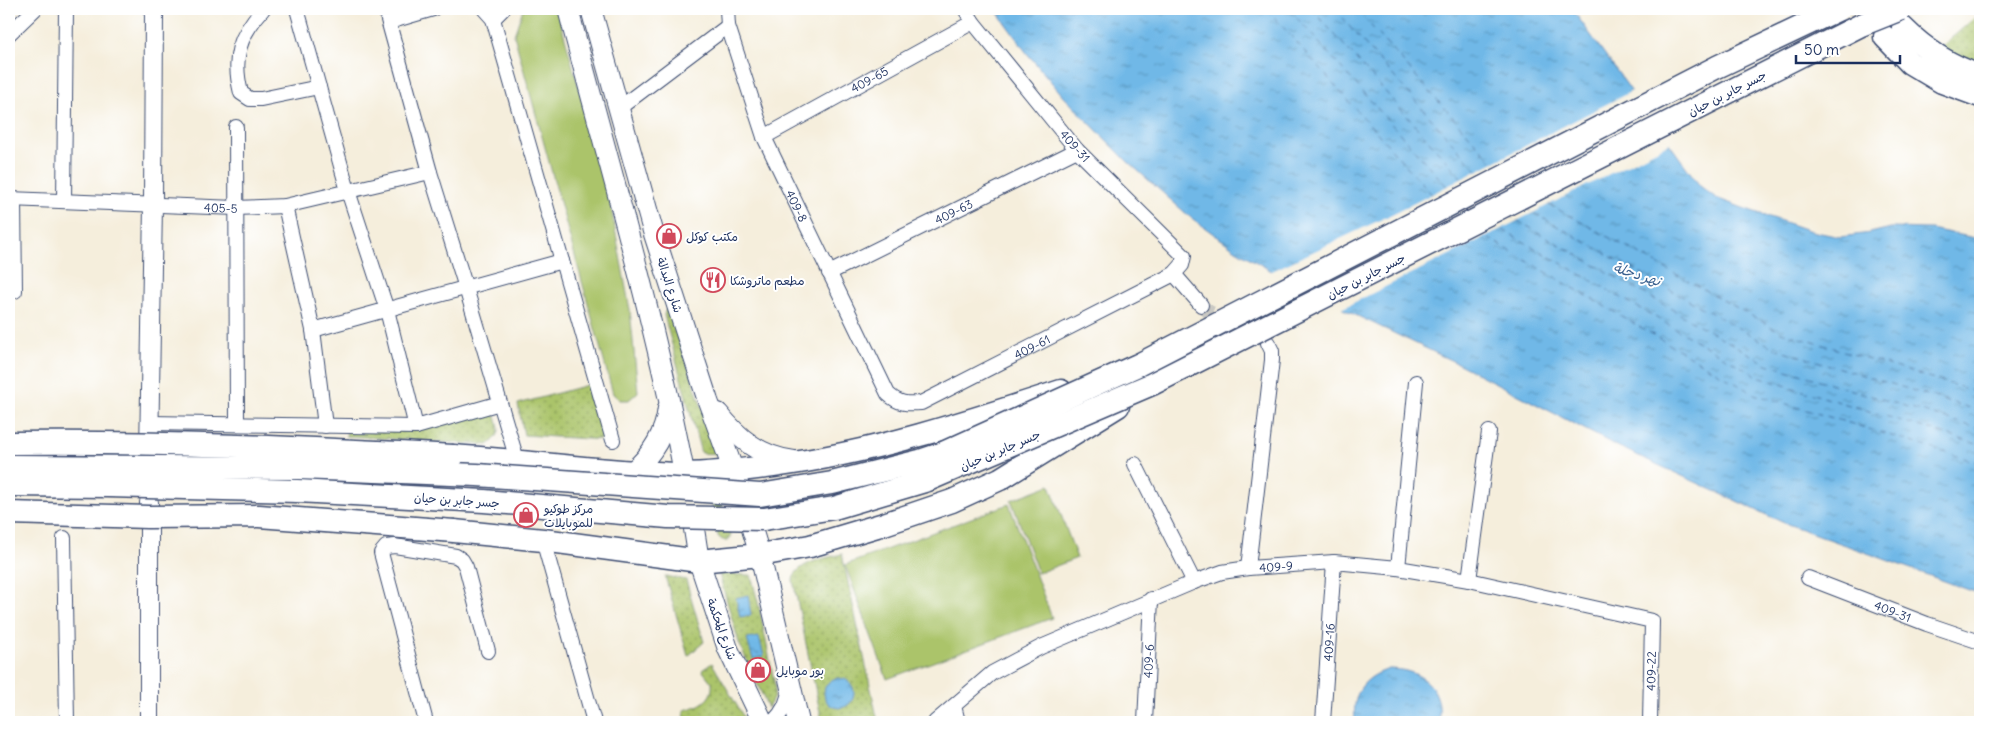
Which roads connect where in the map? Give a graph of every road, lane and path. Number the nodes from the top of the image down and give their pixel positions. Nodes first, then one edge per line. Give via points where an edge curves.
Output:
1 (35, 9) edge
2 (66, 9) edge
3 (154, 9) edge
4 (263, 9) edge
5 (297, 9) edge
6 (434, 9) edge
7 (503, 9) edge
8 (568, 9) edge
9 (591, 9) edge
10 (727, 9) edge
11 (965, 9) edge
12 (1839, 9) edge
13 (492, 12) edge
14 (387, 15) edge
15 (973, 22) junction
16 (1896, 24) edge
17 (728, 26) junction
18 (9, 34) edge
19 (1980, 76) edge
20 (319, 88) junction
21 (1980, 96) edge
22 (618, 108) junction
23 (236, 128) dead end
24 (764, 137) junction
25 (1077, 150) junction
26 (430, 172) junction
27 (348, 191) junction
28 (11, 199) edge
29 (64, 201) junction
30 (153, 204) junction
31 (285, 206) junction
32 (236, 208) junction
33 (562, 261) junction
34 (829, 273) junction
35 (1174, 274) junction
36 (466, 288) junction
37 (15, 291) dead end
38 (1201, 305) tunnel mouth
39 (387, 310) junction
40 (313, 330) junction
41 (1268, 343) dead end
42 (1138, 365) junction
43 (1416, 382) dead end
44 (1152, 384) junction
45 (888, 394) joint
46 (670, 399) junction
47 (708, 400) junction
48 (500, 404) junction
49 (149, 423) junction
50 (237, 424) junction
51 (324, 426) junction
52 (416, 427) junction
53 (1489, 432) dead end
54 (613, 440) dead end
55 (9, 443) edge
56 (149, 454) dead end
57 (516, 460) junction
58 (801, 462) junction
59 (1135, 464) dead end
60 (9, 466) edge
61 (632, 472) junction
62 (685, 478) junction
63 (736, 478) junction
64 (9, 486) edge
65 (149, 502) dead end
66 (9, 513) edge
67 (694, 529) dead end
68 (752, 529) dead end
69 (64, 538) dead end
70 (543, 540) junction
71 (760, 555) junction
72 (699, 561) junction
73 (1334, 562) junction
74 (1248, 568) junction
75 (1398, 568) junction
76 (1808, 578) dead end
77 (1469, 580) junction
78 (1194, 582) junction
79 (1152, 599) junction
80 (1652, 621) joint
81 (1980, 642) edge
82 (488, 651) dead end
83 (789, 685) junction
84 (954, 706) junction
85 (68, 722) edge
86 (150, 722) edge
87 (426, 722) edge
88 (594, 722) edge
89 (763, 722) edge
90 (773, 722) edge
91 (799, 722) edge
92 (935, 722) edge
93 (958, 722) edge
94 (1145, 722) edge
95 (1323, 722) edge
96 (1650, 722) edge

1 - 18 street
2 - 29 street
3 - 30 street
4 - 20 street via 245,30 238,52 237,78 241,93 250,99 261,99
5 - 20 street
6 - 14 street
7 - 13 street
8 - 46 main road, شارع البدالة via 630,236
9 - 22 main road, شارع البدالة
10 - 17 street, 409-8
11 - 15 street, 409-31
12 - 42 main road, جسر جابر بن حيان, bridge via 1690,81
13 - 33 street
14 - 26 street
15 - 24 street, 409-65
15 - 25 street, 409-31
16 - 19 main road via 1921,46 1960,69
16 - 21 main road via 1910,63 1942,82
16 - 44 main road, جسر جابر بن حيان, bridge via 1844,34
17 - 22 street
17 - 24 street, 409-8
20 - 27 street
22 - 47 main road, شارع البدالة via 653,231
23 - 32 street
24 - 34 street, 409-8
25 - 34 street, 409-63
25 - 35 street, 409-31 via 1184,256 1182,265
26 - 27 street, 405-5
26 - 36 street
27 - 31 street, 405-5
27 - 39 street
28 - 29 street, 405-5
28 - 37 street
29 - 30 street, 405-5
30 - 32 street, 405-5
30 - 49 street
31 - 32 street, 405-5
31 - 40 street
32 - 50 street
33 - 36 street
33 - 54 street
34 - 45 street, 409-8
35 - 38 street
35 - 45 street, 409-61 via 921,403 896,402
36 - 39 street
36 - 48 street
39 - 40 street
39 - 52 street
40 - 51 street
41 - 74 street via 1272,360
42 - 58 main road, bridge via 892,444
42 - 60 main road, جسر جابر بن حيان, bridge via 941,454 832,483 760,495 477,475 308,468
43 - 75 street
44 - 64 main road, جسر جابر بن حيان, bridge via 928,480 834,508 764,519 668,517 484,501 297,491
44 - 71 main road, bridge via 1000,479 952,501 810,546
46 - 61 main road via 663,432 655,448
46 - 62 main road, شارع البدالة
47 - 58 main road via 747,444 782,460
47 - 63 main road, شارع البدالة
48 - 52 street
48 - 57 street
49 - 50 street
49 - 56 street
50 - 51 street
51 - 52 street
53 - 77 street
55 - 57 main road, bridge via 283,446
57 - 61 main road
58 - 63 main road
59 - 78 street
61 - 62 main road
62 - 63 main road
65 - 86 street
66 - 70 main road, bridge via 259,516
67 - 72 main road, شارع المحكمة
68 - 71 main road
69 - 85 street
70 - 72 main road
70 - 88 street
71 - 72 main road
71 - 83 main road
72 - 89 main road, شارع المحكمة via 728,649
73 - 74 street, 409-9
73 - 75 street, 409-9
73 - 95 street, 409-16
74 - 78 street, 409-9 via 1222,572
75 - 77 street, 409-9
76 - 81 street, 409-31
77 - 80 street, 409-9
78 - 79 street, 409-9
79 - 84 street, 409-9 via 992,672
79 - 94 street, 409-6
80 - 96 street, 409-22
82 - 87 street via 462,560 456,556 386,547 381,553
83 - 90 street via 787,702
83 - 91 main road
84 - 92 street, 409-9
84 - 93 street

